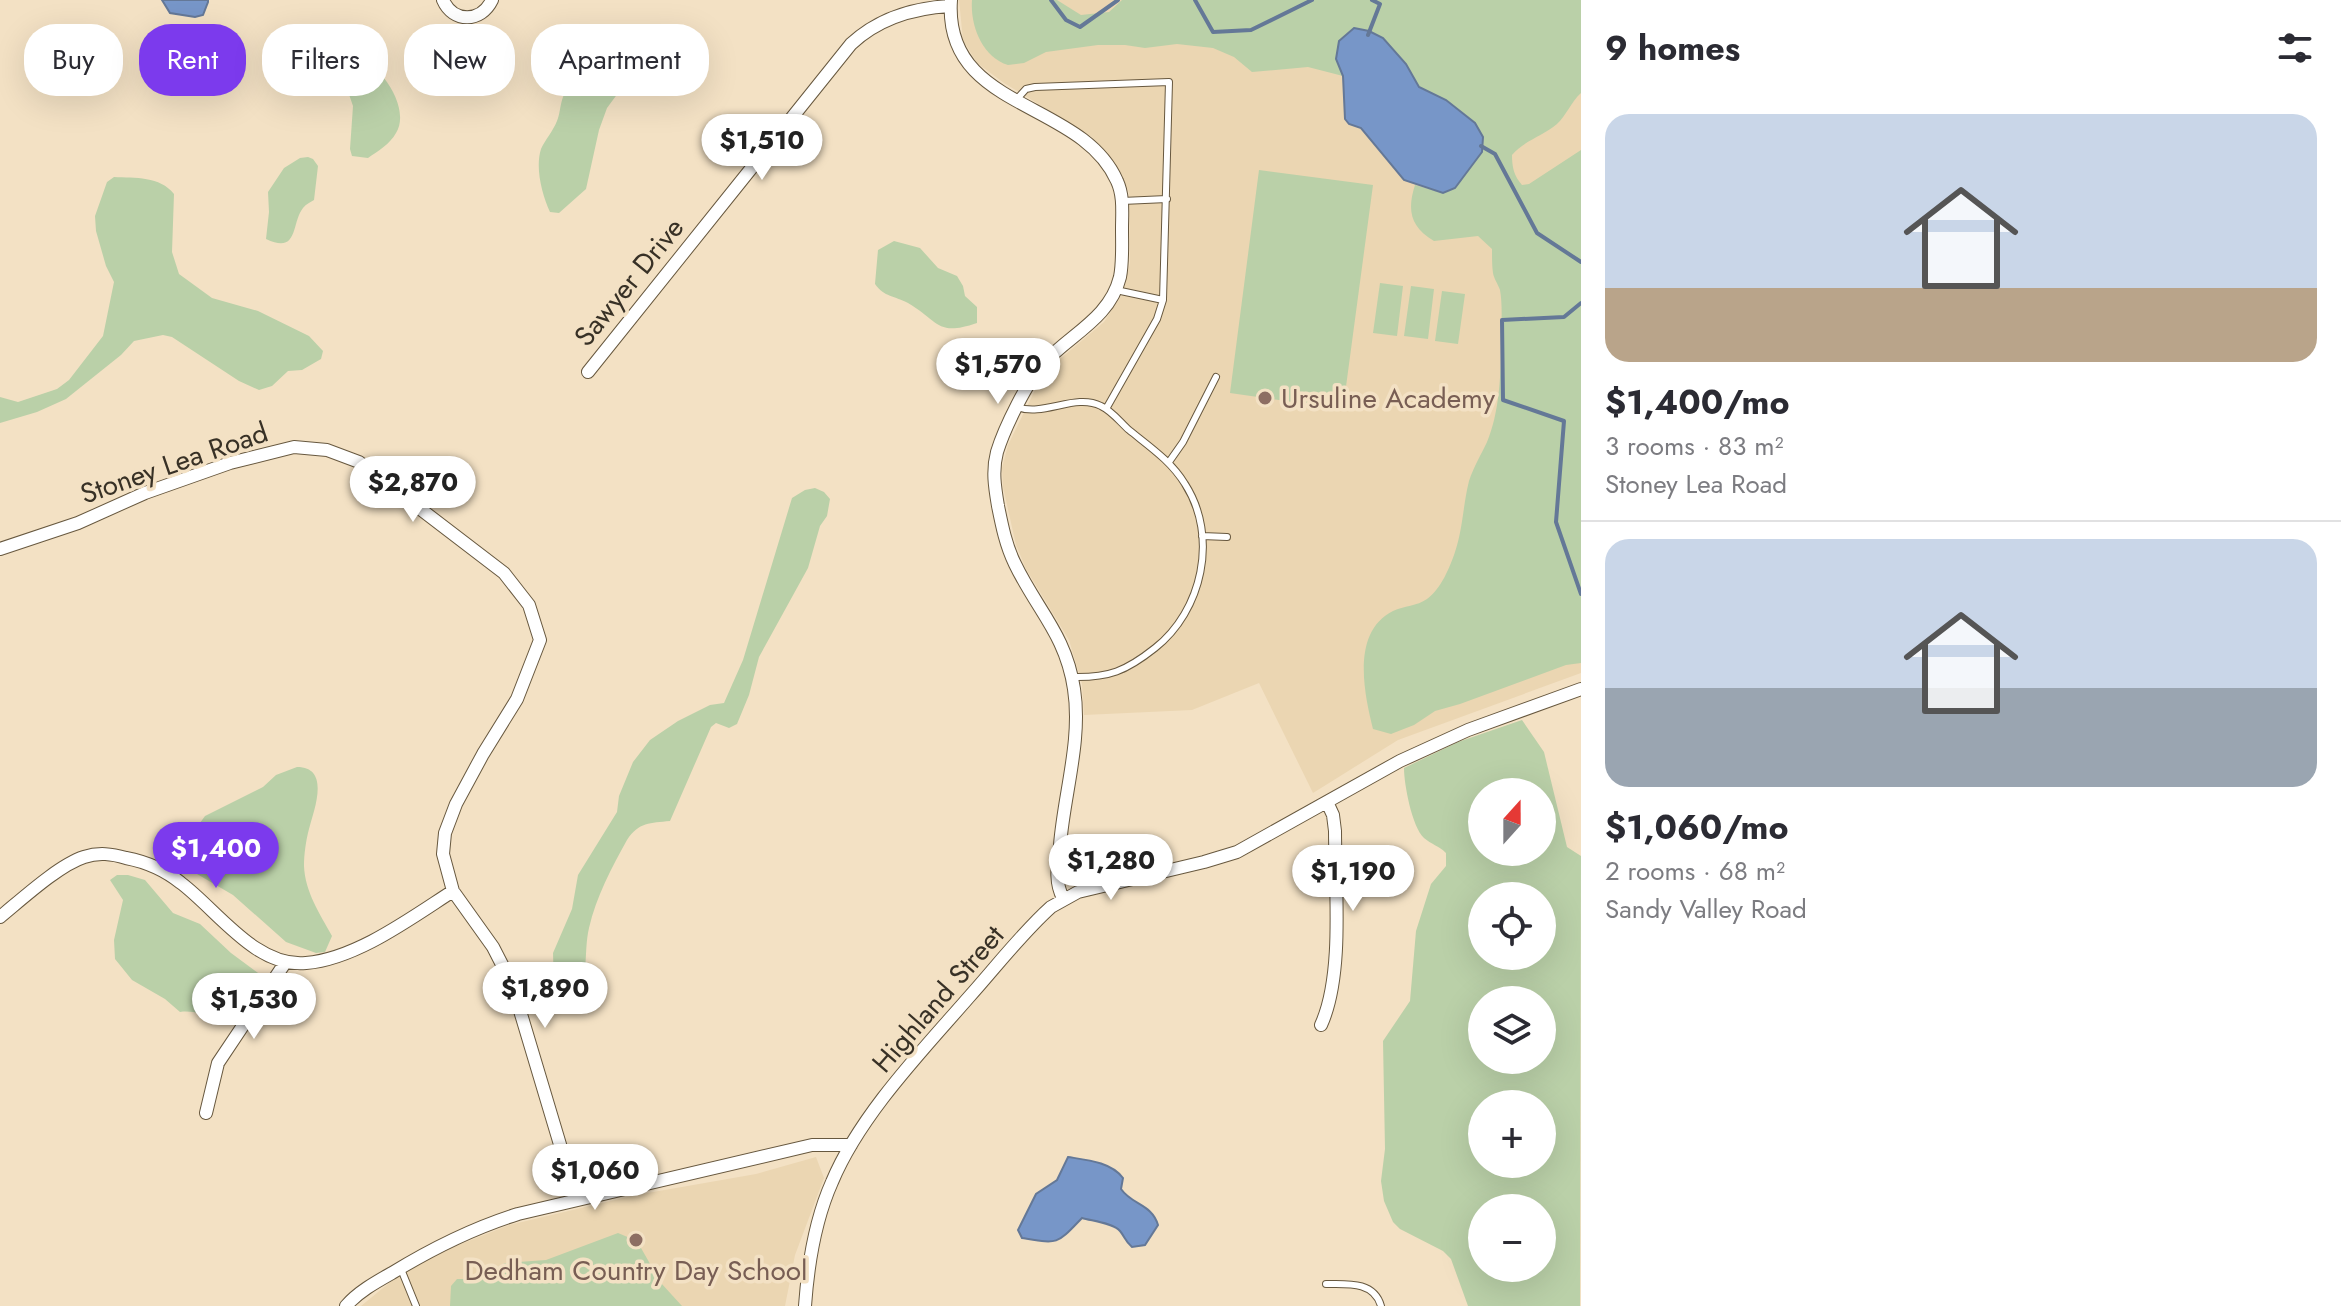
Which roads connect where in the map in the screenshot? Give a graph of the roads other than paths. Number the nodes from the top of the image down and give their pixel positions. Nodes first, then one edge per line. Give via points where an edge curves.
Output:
1 (443, 0) edge
2 (492, 0) edge
3 (951, 3) edge
4 (1016, 100) junction
5 (1167, 199) junction
6 (1122, 201) junction
7 (1115, 290) junction
8 (1163, 300) junction
9 (588, 372) dead end
10 (1216, 377) dead end
11 (1017, 407) junction
12 (1106, 409) junction
13 (1169, 462) junction
14 (1202, 536) junction
15 (1227, 537) dead end
16 (0, 549) edge
17 (1072, 677) junction
18 (1581, 689) edge
19 (1327, 802) junction
20 (453, 891) junction
21 (1063, 898) junction
22 (0, 917) edge
23 (285, 963) junction
24 (1321, 1025) dead end
25 (206, 1113) dead end
26 (851, 1145) junction
27 (576, 1198) junction
28 (400, 1268) junction
29 (1326, 1284) dead end
30 (346, 1306) edge
31 (416, 1306) edge
32 (805, 1306) edge
33 (1381, 1306) edge

1 - 2 street via 451,13 466,18 482,14
3 - 4 street via 956,42 965,61
3 - 9 street, Sawyer Drive via 901,14 851,44
4 - 5 lane via 1035,87 1169,82
4 - 6 street via 1087,143 1114,175
5 - 6 lane
5 - 8 lane
6 - 7 street
7 - 8 lane
7 - 11 street via 1098,316 1044,362
8 - 12 lane
10 - 13 lane
11 - 12 lane via 1033,411 1091,403
11 - 17 street via 994,467 1003,529 1015,565 1059,637
12 - 13 lane
13 - 14 lane via 1194,500
14 - 15 lane
14 - 17 lane via 1199,582 1178,627 1141,660 1113,675
16 - 20 street, Stoney Lea Road via 230,463 294,447 327,450 359,462 397,489 504,573 529,605 540,640 517,699 456,804 445,833 443,854
17 - 21 street via 1076,725 1057,869
18 - 19 street, Highland Street via 1457,735
19 - 21 street, Highland Street via 1225,856
19 - 24 street via 1335,831 1335,967 1332,997
20 - 23 street via 353,951
20 - 27 street, Stoney Lea Road via 512,984
21 - 26 street, Highland Street via 904,1072
22 - 23 street via 82,857 104,853 148,862 181,882 242,937
23 - 25 street via 218,1063
26 - 27 street via 812,1145
26 - 32 street, Highland Street via 831,1182 816,1232
27 - 28 street via 475,1227
28 - 30 street
28 - 31 lane
29 - 33 lane via 1363,1286 1373,1291

